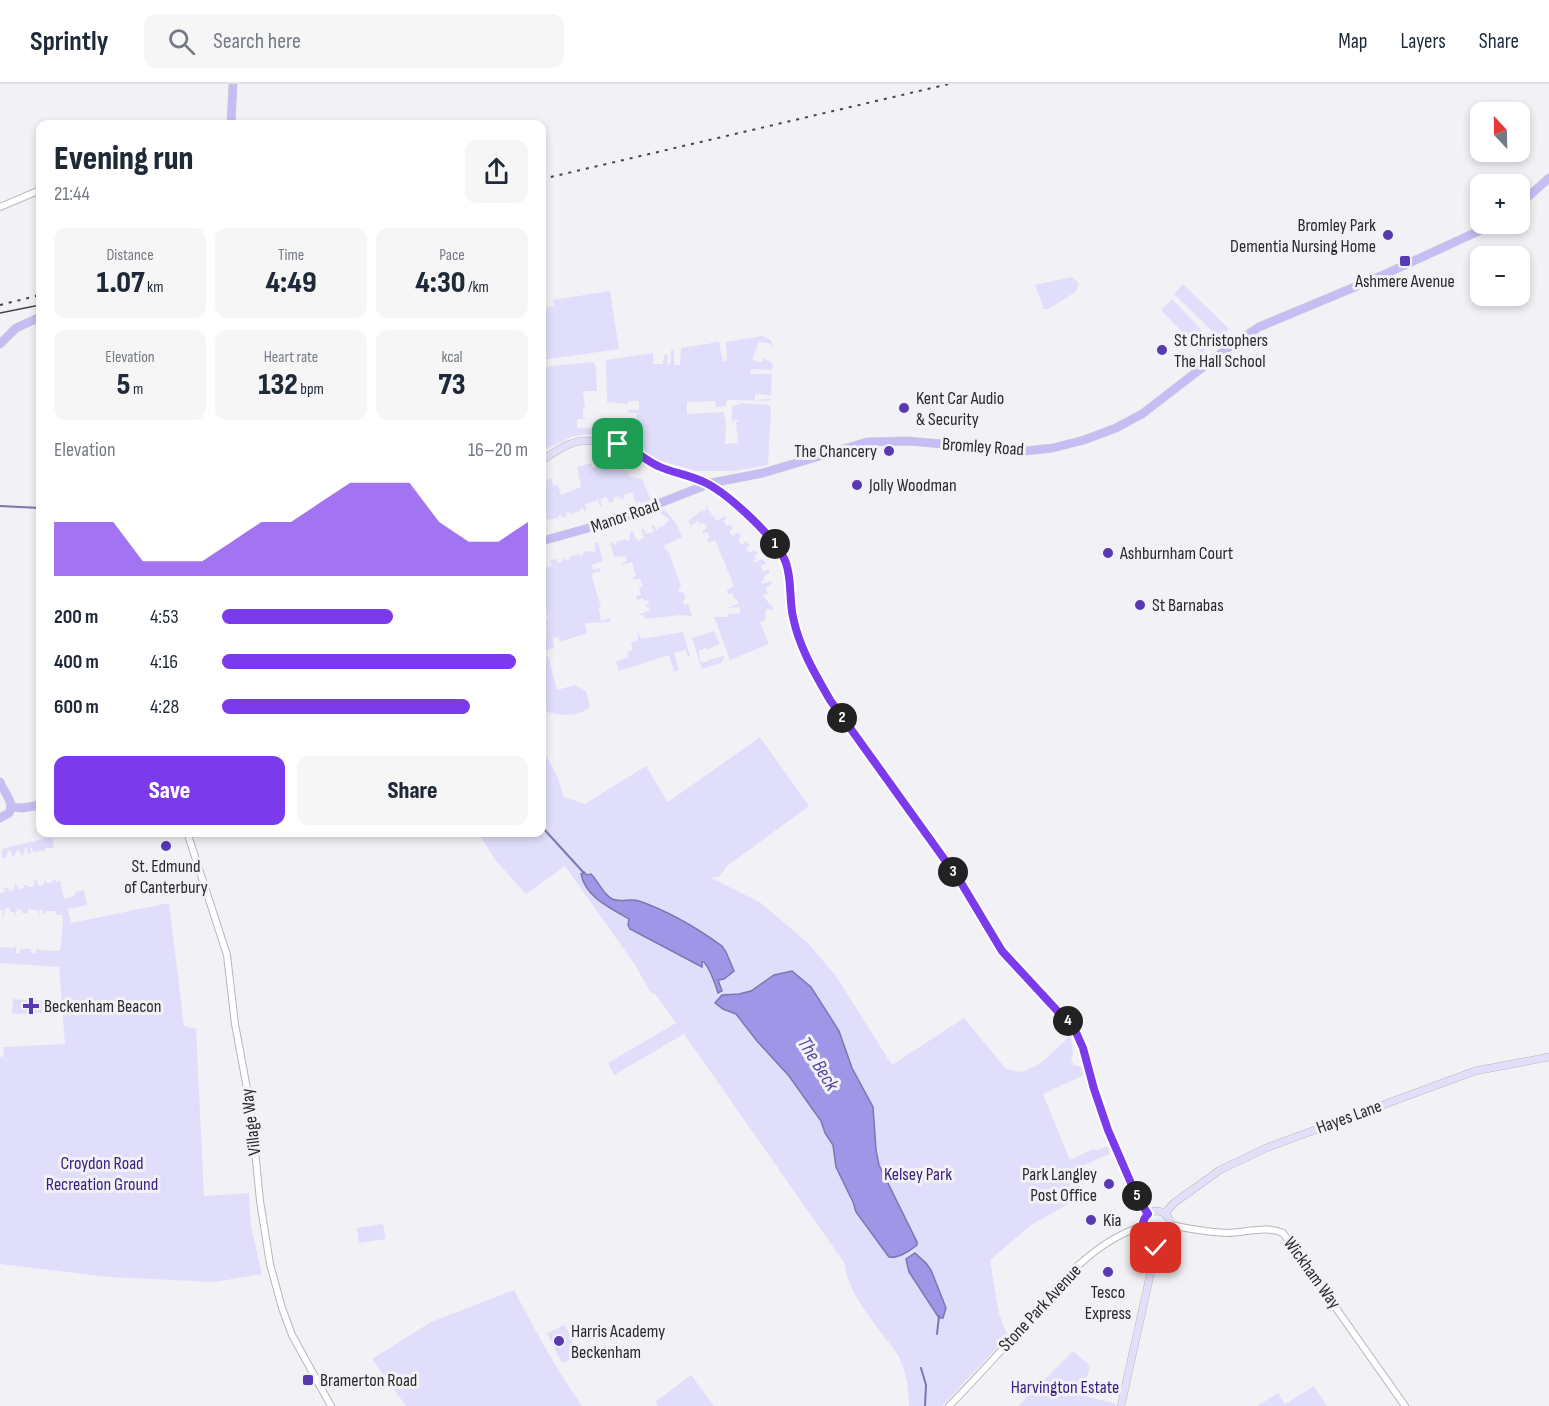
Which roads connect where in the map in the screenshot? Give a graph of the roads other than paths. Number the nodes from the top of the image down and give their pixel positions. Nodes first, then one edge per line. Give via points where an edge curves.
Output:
1 (233, 84) edge
2 (231, 120) edge
3 (1549, 178) edge
4 (36, 192) edge
5 (1530, 195) edge
6 (0, 207) edge
7 (1472, 234) edge
8 (36, 319) edge
9 (0, 344) edge
10 (546, 458) edge
11 (707, 484) junction
12 (546, 541) edge
13 (0, 782) edge
14 (36, 806) edge
15 (11, 807) junction
16 (0, 818) edge
17 (189, 837) edge
18 (1549, 1057) edge
19 (1165, 1213) junction
20 (1148, 1214) junction
21 (1171, 1225) junction
22 (1143, 1226) junction
23 (1156, 1236) junction
24 (331, 1406) edge
25 (949, 1406) edge
26 (1121, 1406) edge
27 (1405, 1406) edge

1 - 2 main road
3 - 5 main road
4 - 6 street
7 - 11 main road, Bromley Road via 1259,327 1142,414 1096,436 1025,451 878,441
8 - 9 main road via 16,328
10 - 11 main road via 578,441 610,443 628,447 660,467
11 - 12 main road, Manor Road via 628,516
11 - 20 main road via 750,519 782,553 795,628 830,700 960,881 1002,951 1075,1030 1108,1130
13 - 15 main road
14 - 15 main road
15 - 16 main road
17 - 24 street, Village Way via 227,955 270,1264 292,1335
18 - 19 main road, Hayes Lane via 1475,1071 1266,1148 1220,1170
19 - 20 main road
19 - 21 main road
20 - 22 main road
21 - 23 main road
21 - 27 street, Wickham Way via 1214,1232 1283,1233
22 - 23 main road
22 - 25 street, Stone Park Avenue via 1121,1233 1062,1281
23 - 26 main road

